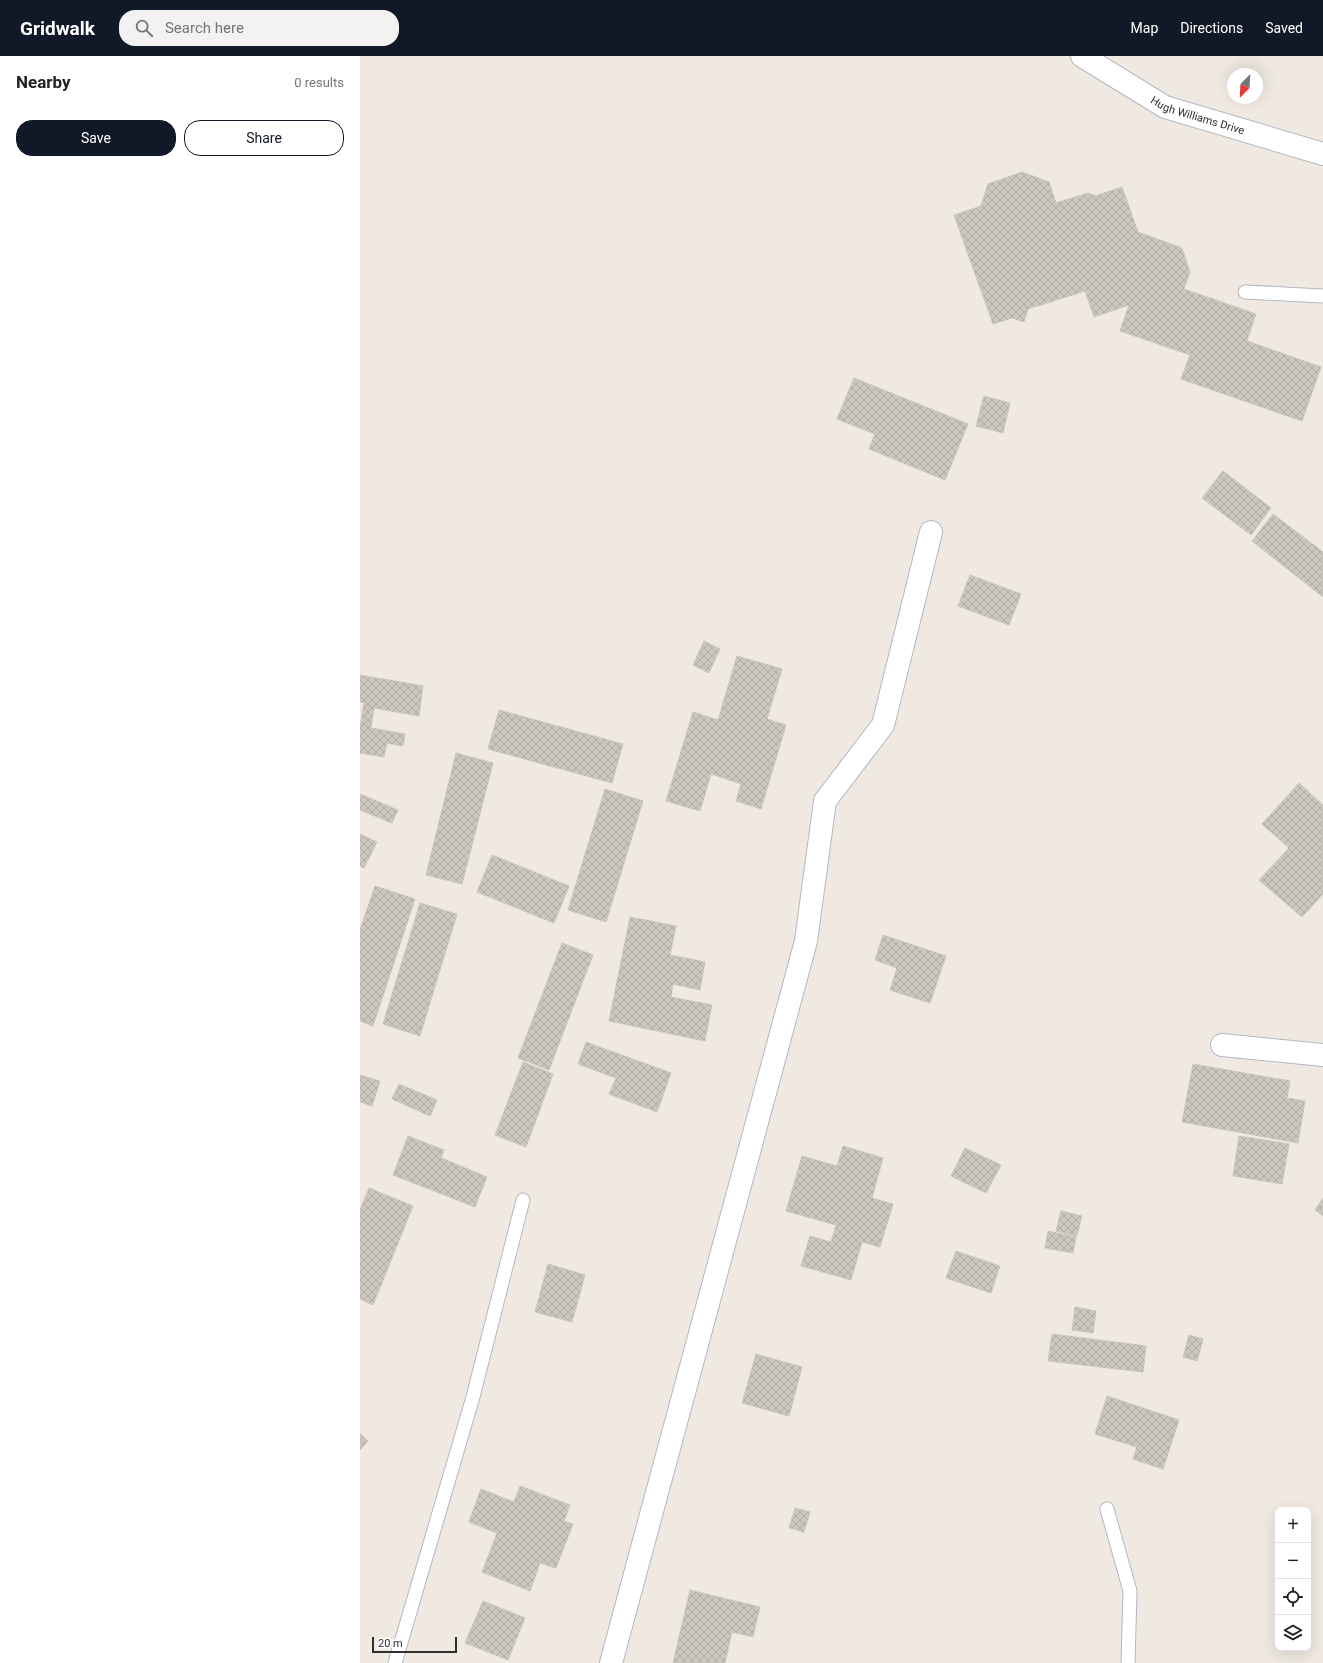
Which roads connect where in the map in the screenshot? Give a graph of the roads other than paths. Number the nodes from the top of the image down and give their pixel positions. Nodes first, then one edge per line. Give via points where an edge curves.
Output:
1 (1082, 56) edge
2 (1323, 154) edge
3 (1245, 292) dead end
4 (1323, 296) edge
5 (931, 532) dead end
6 (1222, 1045) dead end
7 (1323, 1055) edge
8 (523, 1200) dead end
9 (1107, 1509) dead end
10 (395, 1663) edge
11 (611, 1663) edge
12 (1128, 1663) edge

1 - 2 street, Hugh Williams Drive via 1165,107
3 - 4 lane
5 - 11 street via 883,724 825,801 806,942
6 - 7 street
8 - 10 lane via 472,1397
9 - 12 lane via 1130,1591

